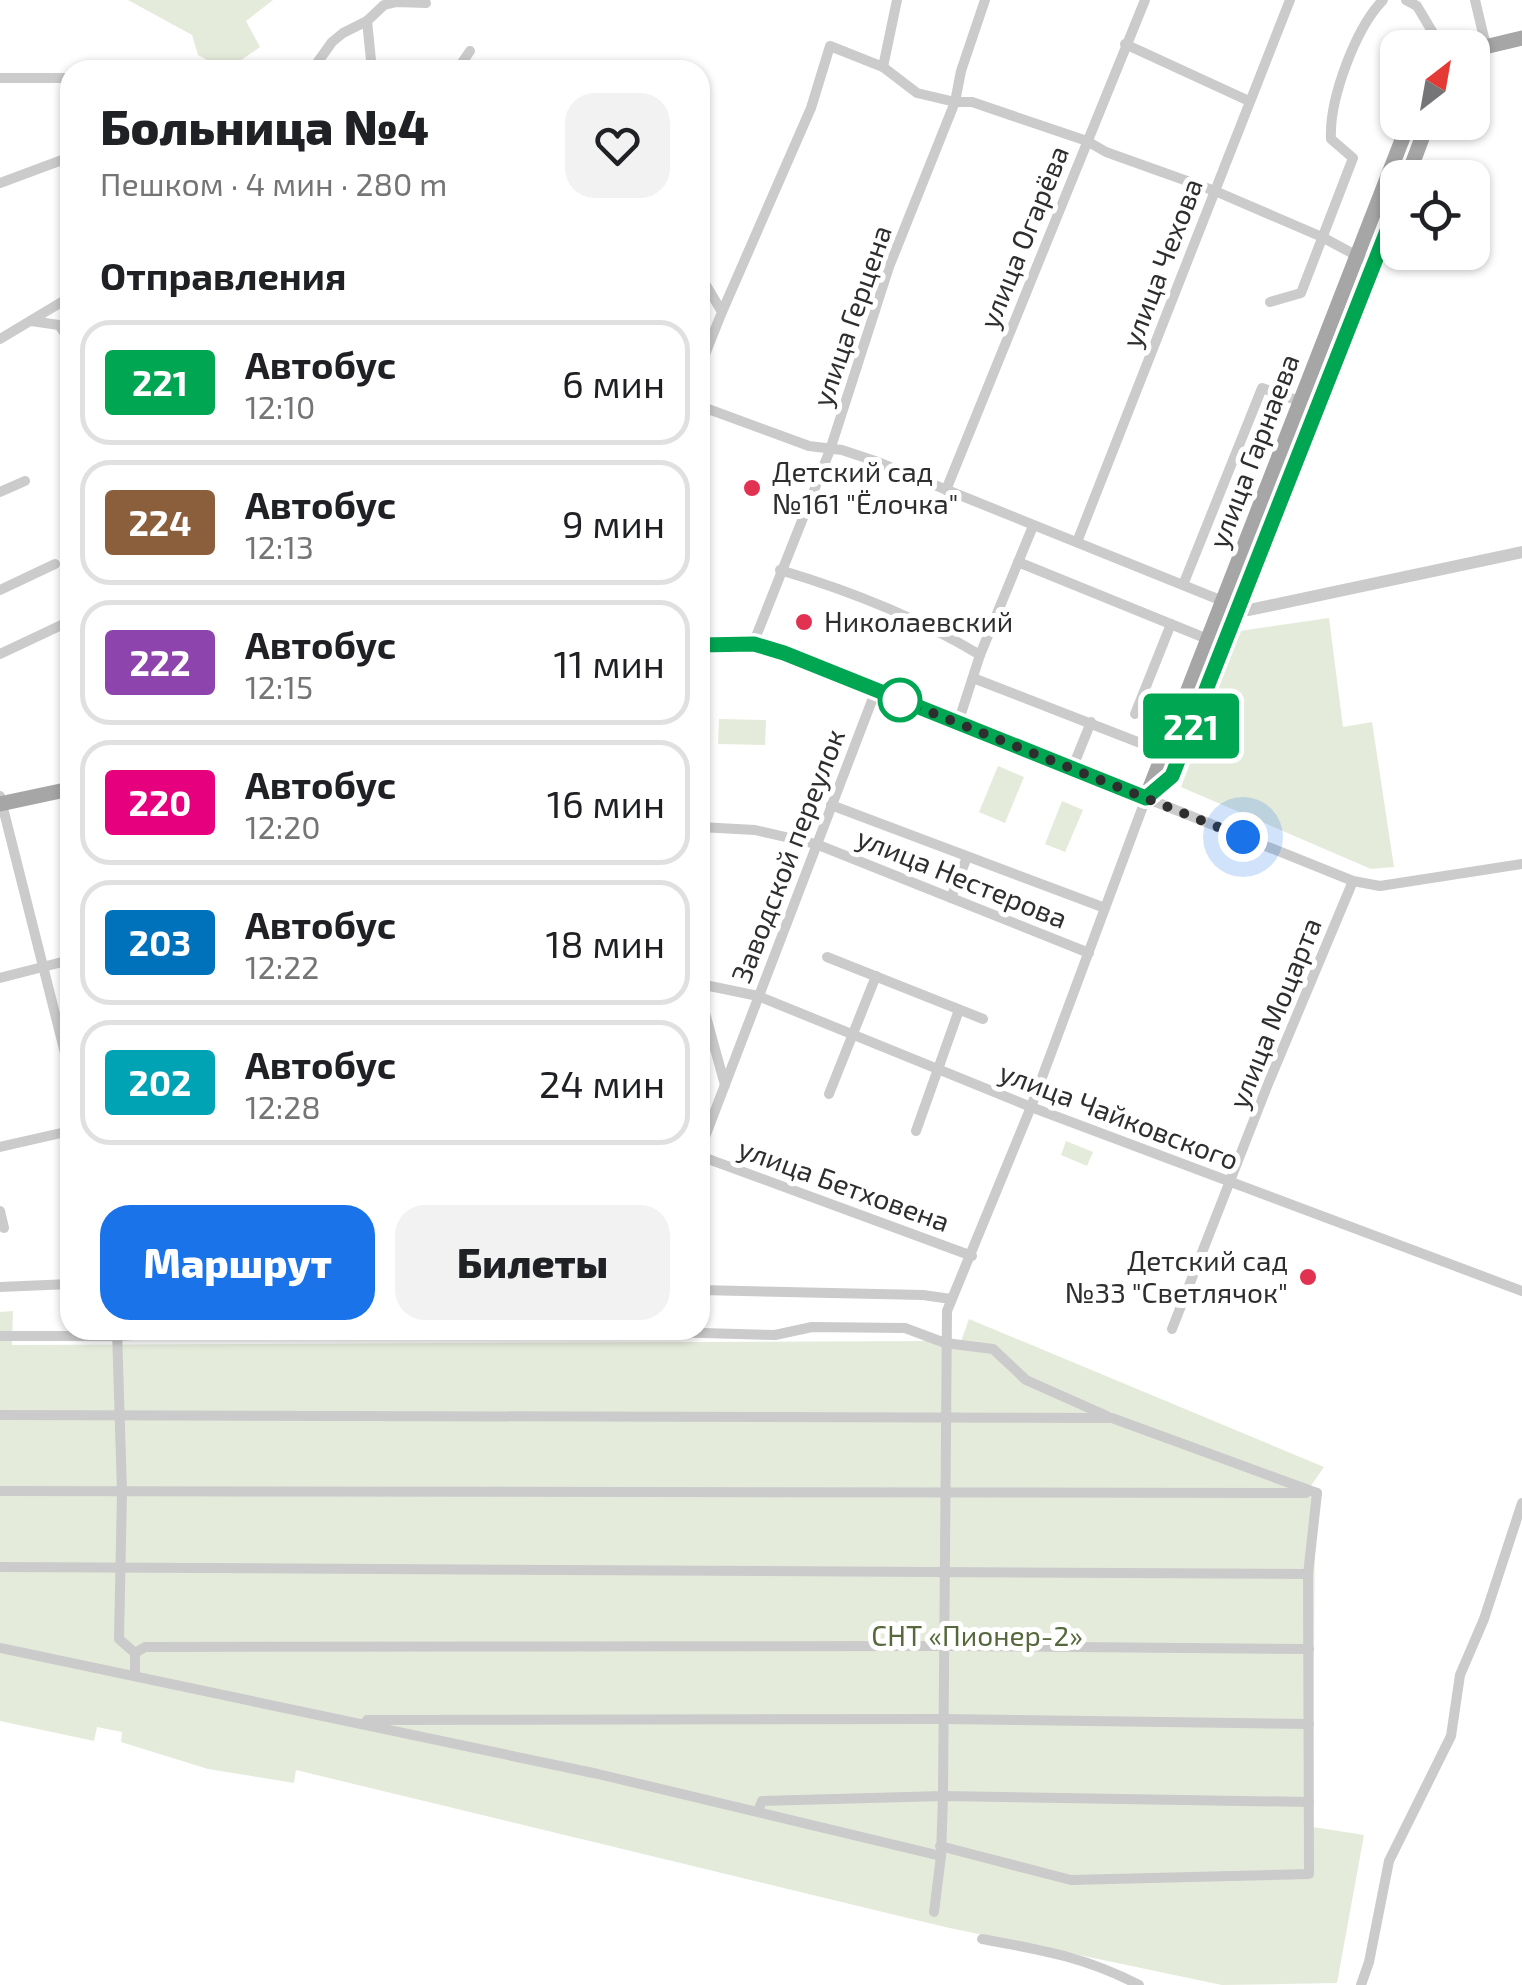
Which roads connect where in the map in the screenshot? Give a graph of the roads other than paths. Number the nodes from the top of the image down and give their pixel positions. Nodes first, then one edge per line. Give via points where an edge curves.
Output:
1 (897, 0) edge
2 (985, 0) edge
3 (1144, 0) edge
4 (1290, 0) edge
5 (1383, 0) edge
6 (1406, 0) edge
7 (1475, 0) edge
8 (426, 3) dead end
9 (368, 21) junction
10 (1431, 30) edge
11 (1476, 30) edge
12 (1522, 38) edge
13 (1125, 44) junction
14 (1490, 47) edge
15 (470, 51) dead end
16 (318, 60) edge
17 (371, 60) edge
18 (463, 60) edge
19 (883, 67) junction
20 (0, 78) edge
21 (60, 78) edge
22 (1249, 101) junction
23 (954, 102) junction
24 (1403, 140) edge
25 (1087, 141) junction
26 (60, 161) edge
27 (0, 183) edge
28 (1214, 191) junction
29 (1322, 237) junction
30 (1380, 250) edge
31 (1356, 256) junction
32 (1374, 265) junction
33 (710, 291) edge
34 (1270, 302) dead end
35 (60, 303) edge
36 (722, 312) junction
37 (30, 321) junction
38 (60, 325) edge
39 (0, 339) edge
40 (710, 342) edge
41 (1299, 401) junction
42 (710, 410) edge
43 (830, 450) junction
44 (26, 481) dead end
45 (946, 490) junction
46 (0, 492) edge
47 (1033, 526) junction
48 (1077, 542) junction
49 (1522, 552) edge
50 (1018, 562) junction
51 (55, 564) dead end
52 (780, 570) junction
53 (1183, 585) junction
54 (0, 590) edge
55 (1231, 605) junction
56 (1171, 624) junction
57 (60, 626) edge
58 (1210, 640) junction
59 (754, 644) junction
60 (710, 645) edge
61 (0, 654) edge
62 (980, 655) junction
63 (972, 678) junction
64 (876, 690) junction
65 (1135, 714) dead end
66 (1091, 722) junction
67 (958, 723) junction
68 (1148, 746) dead end
69 (1072, 768) junction
70 (60, 791) edge
71 (1146, 798) junction
72 (1, 801) edge
73 (832, 804) junction
74 (710, 827) edge
75 (816, 844) junction
76 (967, 856) junction
77 (1522, 864) edge
78 (1353, 881) junction
79 (951, 898) junction
80 (1105, 908) junction
81 (1089, 953) junction
82 (827, 957) dead end
83 (60, 962) edge
84 (44, 966) junction
85 (876, 976) junction
86 (0, 978) edge
87 (710, 986) edge
88 (758, 996) junction
89 (959, 1010) junction
90 (983, 1020) dead end
91 (710, 1031) edge
92 (60, 1032) edge
93 (853, 1035) junction
94 (940, 1070) junction
95 (725, 1085) junction
96 (829, 1094) dead end
97 (1030, 1107) junction
98 (710, 1126) edge
99 (916, 1131) dead end
100 (60, 1133) edge
101 (0, 1147) edge
102 (710, 1157) edge
103 (1232, 1184) junction
104 (0, 1211) edge
105 (4, 1228) dead end
106 (972, 1256) junction
107 (60, 1284) edge
108 (0, 1287) edge
109 (710, 1290) edge
110 (1522, 1292) edge
111 (951, 1299) junction
112 (1172, 1329) dead end
113 (710, 1333) edge
114 (60, 1334) edge
115 (0, 1336) edge
116 (117, 1340) edge
117 (945, 1342) junction
118 (118, 1414) junction
119 (0, 1415) edge
120 (945, 1416) junction
121 (1112, 1418) junction
122 (0, 1491) edge
123 (122, 1492) junction
124 (944, 1492) junction
125 (1318, 1493) junction
126 (1522, 1504) edge
127 (0, 1566) edge
128 (122, 1568) junction
129 (943, 1569) junction
130 (1308, 1574) junction
131 (945, 1646) junction
132 (0, 1648) edge
133 (1308, 1649) junction
134 (134, 1653) junction
135 (136, 1674) junction
136 (943, 1719) junction
137 (352, 1720) junction
138 (1309, 1724) junction
139 (943, 1796) junction
140 (1309, 1802) junction
141 (758, 1811) junction
142 (941, 1851) junction
143 (934, 1912) dead end
144 (982, 1939) dead end
145 (1139, 1985) edge
146 (1360, 1985) edge

1 - 19 street
2 - 23 street, улица Герцена
3 - 13 street, улица Огарёва
4 - 22 street, улица Чехова
5 - 29 street via 1333,106 1331,139 1353,158
6 - 10 street
7 - 11 street
8 - 9 street via 384,5
9 - 16 street via 343,32
9 - 17 street
12 - 14 main road
13 - 22 street
13 - 25 street, улица Огарёва
15 - 18 street
19 - 23 street via 918,93
19 - 36 street via 830,46 811,108
20 - 21 street
22 - 28 street, улица Чехова
23 - 25 street via 972,102
23 - 43 street, улица Герцена via 889,267
24 - 31 main road, улица Гарнаева
25 - 28 street
25 - 45 street, улица Огарёва
26 - 27 street
28 - 29 street
28 - 48 street, улица Чехова
29 - 31 street
29 - 34 street via 1301,293
30 - 32 main road, улица Гарнаева
31 - 32 street
31 - 41 main road, улица Гарнаева
32 - 55 main road, улица Гарнаева
33 - 36 street
35 - 37 street
36 - 40 street
37 - 38 street
37 - 39 street
41 - 53 street via 1262,388
41 - 55 main road, улица Гарнаева
42 - 43 street
43 - 45 street
43 - 52 street, улица Герцена
44 - 46 street
45 - 47 street
47 - 48 street
47 - 50 street
48 - 53 street
49 - 55 street via 1250,610
50 - 56 street
50 - 62 street
51 - 54 street
52 - 59 street, улица Герцена
52 - 62 street via 912,618
53 - 55 street
55 - 58 main road, улица Гарнаева
55 - 71 main road, улица Гарнаева via 1172,776
56 - 58 street
56 - 65 street
57 - 61 street
58 - 71 main road, улица Гарнаева
59 - 60 main road
59 - 64 main road
62 - 63 street
63 - 66 street
63 - 67 street
64 - 67 main road
64 - 73 street, Заводской переулок
66 - 68 street
66 - 69 street
67 - 69 main road
69 - 71 main road
70 - 72 main road
71 - 78 street
71 - 80 street, улица Гарнаева
72 - 84 street
73 - 75 street, Заводской переулок
73 - 76 street
74 - 75 street, улица Нестерова
75 - 79 street, улица Нестерова
75 - 88 street, Заводской переулок
76 - 79 street
76 - 80 street
77 - 78 street via 1380,886
78 - 103 street, улица Моцарта
79 - 81 street, улица Нестерова
80 - 81 street, улица Гарнаева
81 - 97 street, улица Гарнаева
82 - 85 street
83 - 84 street
84 - 86 street
84 - 92 street
85 - 89 street
85 - 93 street
87 - 88 street, улица Чайковского
88 - 93 street, улица Чайковского
88 - 95 street, Заводской переулок
89 - 90 street
89 - 94 street
91 - 95 street
93 - 94 street, улица Чайковского
93 - 96 street
94 - 97 street, улица Чайковского
94 - 99 street
95 - 98 street, Заводской переулок
97 - 103 street, улица Чайковского
97 - 106 street, улица Гарнаева
100 - 101 street
102 - 106 street, улица Бетховена
103 - 110 street, улица Чайковского
103 - 112 street, улица Моцарта
104 - 105 street
106 - 111 street, улица Гарнаева
107 - 108 street
109 - 111 street
111 - 117 street, улица Гарнаева
113 - 117 street via 891,1326
114 - 115 street
116 - 118 street
117 - 120 street, улица Гарнаева
117 - 121 street via 993,1349 1026,1380
118 - 119 street
118 - 120 street
118 - 123 street
120 - 121 street
120 - 124 street, улица Гарнаева
121 - 125 street
122 - 123 street
123 - 124 street
123 - 128 street
124 - 125 street
124 - 129 street, улица Гарнаева
125 - 130 street
126 - 146 street via 1460,1675 1450,1736 1389,1861
127 - 128 street
128 - 129 street
128 - 134 street via 120,1639
129 - 130 street
129 - 131 street, улица Гарнаева
130 - 133 street
131 - 133 street
131 - 134 street via 145,1646
131 - 136 street, улица Гарнаева
132 - 135 street
133 - 138 street
134 - 135 street
135 - 137 street
136 - 137 street
136 - 138 street
136 - 139 street, улица Гарнаева
137 - 141 street
138 - 140 street
139 - 140 street
139 - 141 street via 762,1801
139 - 142 street, улица Гарнаева
140 - 142 street via 1309,1874 1072,1880
141 - 142 street
142 - 143 street, улица Гарнаева
144 - 145 street via 1072,1956

